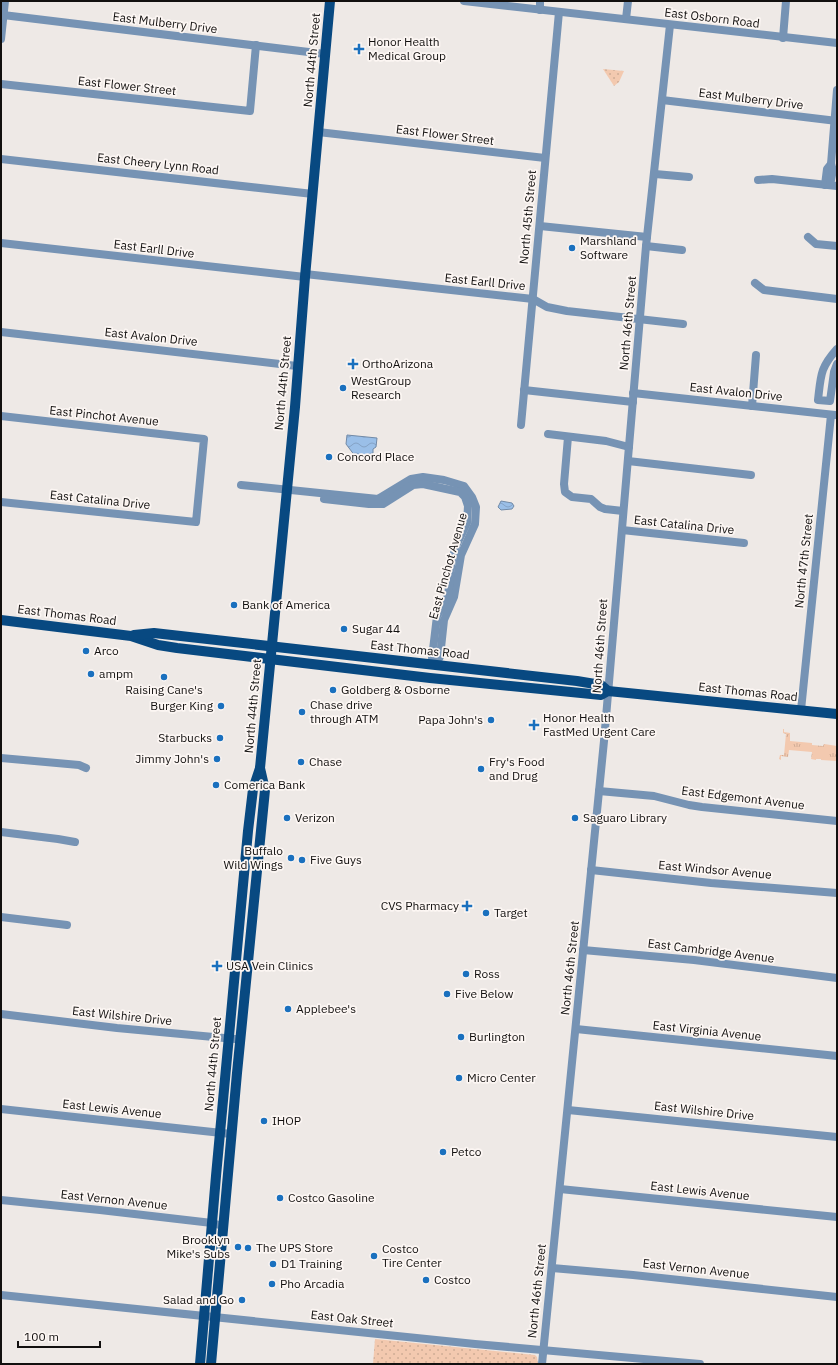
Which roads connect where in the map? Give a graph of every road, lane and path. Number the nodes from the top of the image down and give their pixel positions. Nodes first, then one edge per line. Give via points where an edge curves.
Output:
1 (5, 1) edge
2 (330, 1) edge
3 (464, 1) edge
4 (628, 1) edge
5 (786, 1) edge
6 (540, 5) edge
7 (559, 12) junction
8 (3, 15) junction
9 (626, 19) junction
10 (670, 25) junction
11 (783, 38) junction
12 (1, 39) edge
13 (837, 43) edge
14 (256, 45) junction
15 (325, 54) junction
16 (1, 84) edge
17 (837, 90) edge
18 (662, 100) junction
19 (836, 121) edge
20 (318, 132) junction
21 (545, 158) junction
22 (1, 159) edge
23 (655, 174) junction
24 (689, 177) dead end
25 (758, 180) dead end
26 (831, 185) edge
27 (313, 194) junction
28 (540, 226) junction
29 (648, 237) junction
30 (808, 237) dead end
31 (1, 243) edge
32 (646, 246) junction
33 (837, 246) edge
34 (682, 250) dead end
35 (305, 275) junction
36 (755, 283) dead end
37 (533, 299) junction
38 (837, 299) edge
39 (640, 320) junction
40 (683, 324) dead end
41 (1, 332) edge
42 (837, 349) edge
43 (756, 355) dead end
44 (837, 364) edge
45 (298, 366) junction
46 (524, 390) junction
47 (633, 392) junction
48 (633, 402) junction
49 (752, 406) junction
50 (834, 415) edge
51 (1, 416) edge
52 (521, 425) dead end
53 (548, 434) dead end
54 (568, 437) junction
55 (629, 447) junction
56 (628, 461) junction
57 (751, 475) dead end
58 (241, 485) dead end
59 (286, 490) junction
60 (1, 502) edge
61 (623, 511) junction
62 (196, 522) joint
63 (622, 530) junction
64 (744, 543) dead end
65 (1, 620) edge
66 (131, 636) junction
67 (271, 647) junction
68 (361, 657) junction
69 (270, 659) junction
70 (435, 665) junction
71 (498, 672) junction
72 (430, 678) junction
73 (608, 691) junction
74 (801, 710) junction
75 (837, 714) edge
76 (1, 758) edge
77 (86, 768) dead end
78 (260, 768) junction
79 (599, 791) junction
80 (837, 821) edge
81 (1, 832) edge
82 (75, 842) dead end
83 (591, 870) junction
84 (837, 893) edge
85 (1, 918) edge
86 (67, 925) dead end
87 (583, 950) junction
88 (837, 978) edge
89 (234, 984) junction
90 (246, 985) junction
91 (1, 1014) edge
92 (576, 1029) junction
93 (229, 1039) junction
94 (240, 1040) junction
95 (837, 1056) edge
96 (1, 1109) edge
97 (568, 1110) junction
98 (220, 1133) junction
99 (231, 1134) junction
100 (837, 1137) edge
101 (560, 1189) junction
102 (1, 1200) edge
103 (837, 1217) edge
104 (212, 1223) junction
105 (223, 1226) junction
106 (552, 1268) junction
107 (1, 1295) edge
108 (837, 1297) edge
109 (204, 1316) junction
110 (216, 1318) junction
111 (543, 1350) junction
112 (200, 1364) edge
113 (211, 1364) edge
114 (542, 1364) edge
115 (700, 1364) edge

1 - 8 street
2 - 15 main road, North 44th Street
3 - 6 street, East Osborn Road
4 - 9 street
5 - 11 street
6 - 7 street, East Osborn Road
7 - 9 street, East Osborn Road
7 - 21 street, North 45th Street
8 - 12 street
8 - 14 street, East Mulberry Drive
9 - 10 street, East Osborn Road
10 - 11 street, East Osborn Road
10 - 18 street, North 46th Street
11 - 13 street, East Osborn Road
14 - 15 street, East Mulberry Drive
14 - 16 street, East Flower Street via 250,111
15 - 20 main road, North 44th Street
17 - 19 street
18 - 19 street, East Mulberry Drive
18 - 23 street, North 46th Street
19 - 26 street via 831,164 827,169
20 - 21 street, East Flower Street
20 - 27 main road, North 44th Street
21 - 28 street, North 45th Street
22 - 27 street, East Cheery Lynn Road
23 - 24 street
23 - 29 street, North 46th Street
25 - 26 street
27 - 35 main road, North 44th Street
28 - 29 street
28 - 37 street, North 45th Street
29 - 32 street, North 46th Street
30 - 33 street via 816,244
31 - 35 street, East Earll Drive
32 - 34 street
32 - 39 street, North 46th Street
35 - 37 street, East Earll Drive
35 - 45 main road, North 44th Street
36 - 38 street via 764,290
37 - 39 street, East Earll Drive via 567,311
37 - 46 street, North 45th Street
39 - 40 street, East Earll Drive
39 - 47 street, North 46th Street
41 - 45 street, East Avalon Drive
42 - 44 street via 823,368 818,400 830,401
43 - 49 street
45 - 59 main road, North 44th Street
46 - 48 street
46 - 52 street, North 45th Street
47 - 48 street, North 46th Street
47 - 49 street, East Avalon Drive
48 - 55 street, North 46th Street
49 - 50 street, East Avalon Drive
50 - 74 street, North 47th Street
51 - 62 street, East Pinchot Avenue via 204,439
53 - 54 street
54 - 55 street via 606,441
54 - 61 street via 565,492 572,497 591,499 605,509
55 - 56 street, North 46th Street
56 - 57 street
56 - 61 street, North 46th Street
58 - 59 street, East Pinchot Avenue
59 - 67 main road, North 44th Street
59 - 70 street, East Pinchot Avenue via 298,496 382,504 413,485 424,484 460,492 465,497 468,506 467,523 452,558 448,596 437,616 432,658
60 - 62 street, East Catalina Drive
61 - 63 street, North 46th Street
63 - 64 street, East Catalina Drive
63 - 73 street, North 46th Street
65 - 66 main road, East Thomas Road
66 - 67 main road, East Thomas Road via 154,633
66 - 69 main road, East Thomas Road via 158,645
67 - 68 main road, East Thomas Road
67 - 69 main road, North 44th Street
68 - 70 main road, East Thomas Road
68 - 72 main road via 380,665 420,670
69 - 72 main road, East Thomas Road
69 - 78 main road, North 44th Street
70 - 71 main road, East Thomas Road
71 - 72 main road via 479,676 440,672
71 - 73 main road, East Thomas Road via 602,685
72 - 73 main road, East Thomas Road via 601,695
73 - 74 main road, East Thomas Road
73 - 79 street, North 46th Street
74 - 75 main road, East Thomas Road
76 - 77 street via 79,765
78 - 89 main road, North 44th Street via 253,789
78 - 90 main road, North 44th Street via 265,790
79 - 80 street, East Edgemont Avenue via 654,796 702,807
79 - 83 street, North 46th Street
81 - 82 street
83 - 84 street, East Windsor Avenue
83 - 87 street, North 46th Street
85 - 86 street
87 - 88 street, East Cambridge Avenue via 694,960
87 - 92 street, North 46th Street
89 - 90 street
89 - 93 main road, North 44th Street
90 - 94 main road, North 44th Street
91 - 93 street, East Wilshire Drive
92 - 95 street, East Virginia Avenue
92 - 97 street, North 46th Street
93 - 94 street, East Wilshire Drive
93 - 98 main road, North 44th Street
94 - 99 main road, North 44th Street
96 - 98 street, East Lewis Avenue
97 - 100 street, East Wilshire Drive
97 - 101 street, North 46th Street
98 - 99 street, East Lewis Avenue
98 - 104 main road, North 44th Street
99 - 105 main road, North 44th Street
101 - 103 street, East Lewis Avenue
101 - 106 street, North 46th Street
102 - 104 street, East Vernon Avenue
104 - 105 street, East Vernon Avenue
104 - 109 main road, North 44th Street
105 - 110 main road, North 44th Street
106 - 108 street, East Vernon Avenue
106 - 111 street, North 46th Street
107 - 109 street, East Oak Street
109 - 110 street, East Oak Street
109 - 112 main road, North 44th Street
110 - 111 street, East Oak Street
110 - 113 main road, North 44th Street
111 - 114 street, North 46th Street
111 - 115 street, East Oak Street

